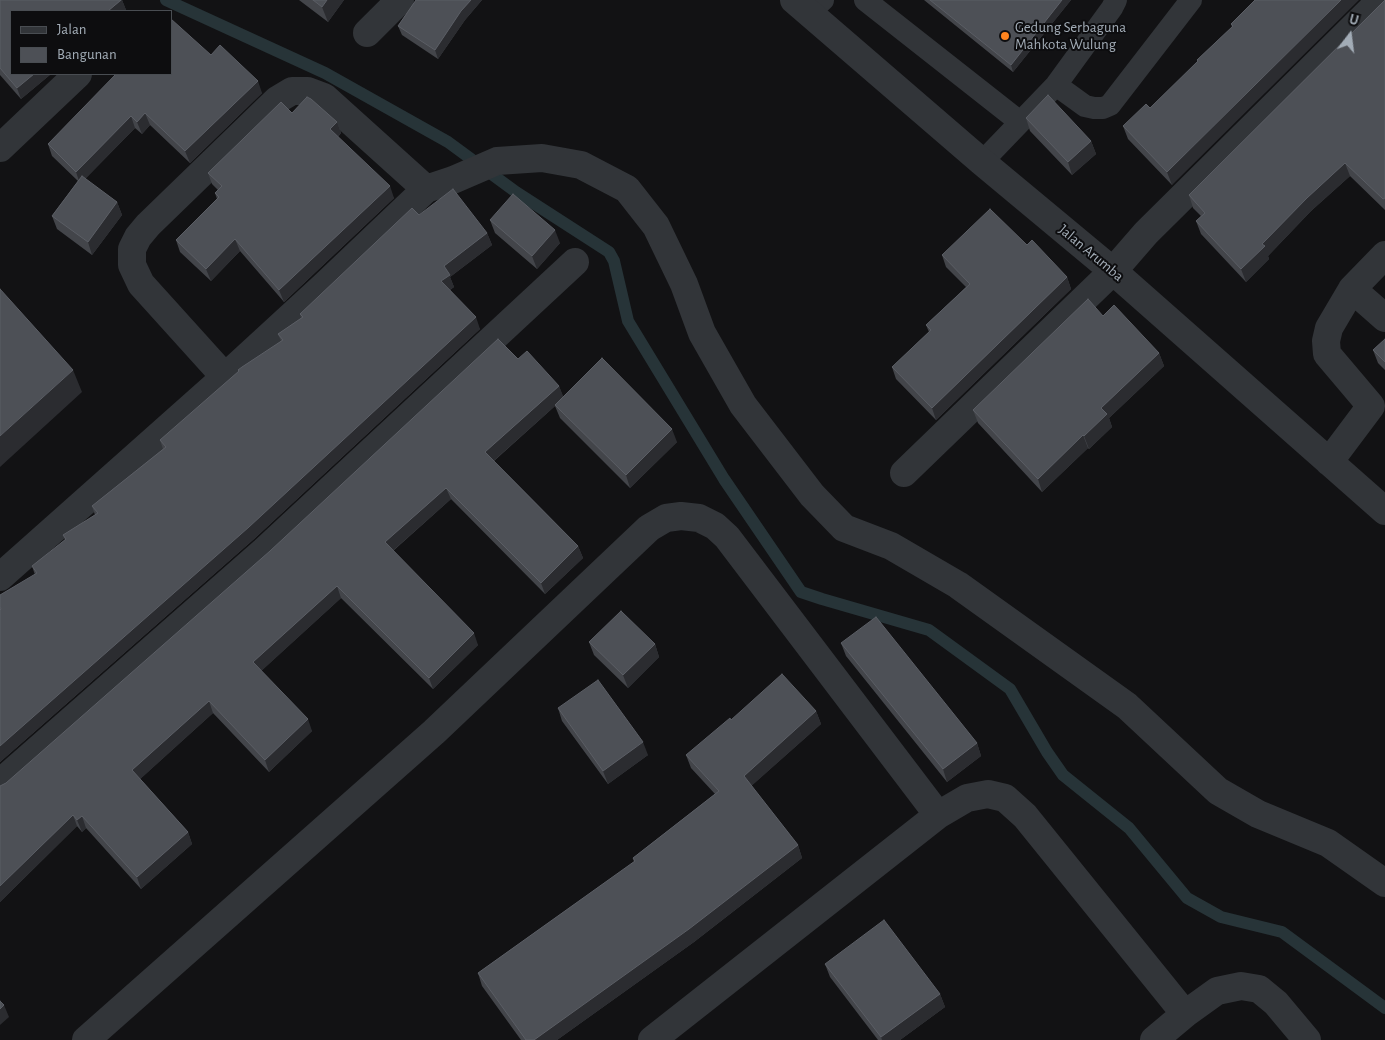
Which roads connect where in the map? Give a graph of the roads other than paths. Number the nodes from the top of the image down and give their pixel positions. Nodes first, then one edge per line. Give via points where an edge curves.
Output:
1 (400, 0) edge
2 (865, 0) edge
3 (1116, 0) edge
4 (1191, 0) edge
5 (1381, 0) edge
6 (809, 4) edge
7 (366, 33) dead end
8 (77, 75) edge
9 (1056, 85) junction
10 (1020, 122) junction
11 (0, 148) edge
12 (982, 162) junction
13 (426, 190) junction
14 (1385, 254) edge
15 (574, 262) dead end
16 (1113, 271) junction
17 (1352, 289) junction
18 (1385, 318) edge
19 (225, 377) junction
20 (1378, 410) edge
21 (1329, 462) junction
22 (904, 473) dead end
23 (1385, 511) edge
24 (0, 577) edge
25 (0, 783) edge
26 (938, 815) junction
27 (1385, 883) edge
28 (1185, 1014) junction
29 (86, 1040) edge
30 (652, 1040) edge
31 (1154, 1040) edge
32 (1307, 1040) edge

1 - 7 street
2 - 10 lane
3 - 9 lane
4 - 9 lane via 1110,105 1102,108 1085,106
5 - 16 street via 1146,233
6 - 12 street, Jalan Arumba
8 - 11 street
9 - 10 lane
10 - 12 lane
12 - 16 street, Jalan Arumba
13 - 19 street
13 - 19 street via 324,97 308,91 292,91 277,100 148,225 132,249 132,266 141,284
13 - 27 street via 497,161 542,158 581,165 627,190 656,226 684,284 702,333 743,405 812,495 844,528 891,546 958,585 1127,706 1218,791 1258,814 1328,844
14 - 17 street
15 - 25 street via 264,551
16 - 21 street, Jalan Arumba
16 - 22 street
17 - 18 street
17 - 20 street via 1329,328 1327,354
19 - 24 street
20 - 21 street
21 - 23 street, Jalan Arumba
26 - 28 street via 967,798 988,794 1005,798 1025,816
26 - 29 street via 727,537 699,518 666,518 649,528 434,732
26 - 30 street
28 - 31 street
28 - 32 street via 1217,991 1241,986 1259,990 1276,1003

